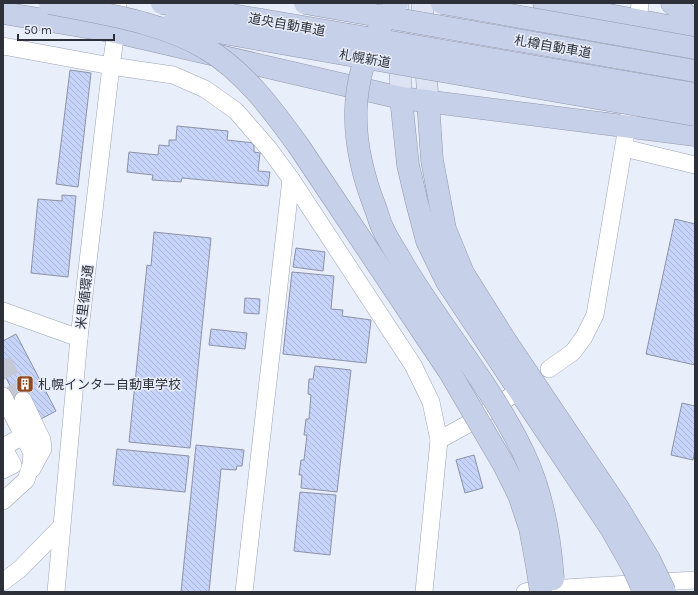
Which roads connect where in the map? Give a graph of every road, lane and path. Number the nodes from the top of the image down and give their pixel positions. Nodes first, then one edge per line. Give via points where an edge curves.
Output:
1 (34, 3) edge
2 (50, 3) edge
3 (118, 3) edge
4 (162, 3) edge
5 (305, 3) edge
6 (397, 3) edge
7 (422, 3) edge
8 (442, 3) edge
9 (544, 3) edge
10 (672, 3) edge
11 (639, 12) edge
12 (3, 13) edge
13 (411, 22) joint
14 (695, 22) edge
15 (695, 31) edge
16 (116, 32) junction
17 (411, 45) joint
18 (3, 46) edge
19 (695, 48) edge
20 (111, 66) junction
21 (695, 71) edge
22 (695, 94) edge
23 (401, 98) junction
24 (428, 101) junction
25 (695, 115) edge
26 (628, 125) junction
27 (695, 134) edge
28 (624, 148) junction
29 (695, 165) edge
30 (290, 179) junction
31 (3, 311) edge
32 (79, 338) junction
33 (549, 370) dead end
34 (511, 396) dead end
35 (9, 402) edge
36 (23, 436) junction
37 (439, 440) junction
38 (3, 470) edge
39 (26, 480) junction
40 (3, 501) edge
41 (61, 527) junction
42 (641, 563) junction
43 (695, 580) edge
44 (3, 582) edge
45 (56, 592) edge
46 (244, 592) edge
47 (424, 592) edge
48 (524, 592) edge
49 (541, 592) edge
50 (554, 592) edge
51 (644, 592) edge
52 (665, 592) edge

1 - 25 highway, 札幌新道, bridge via 204,29
2 - 49 highway, bridge via 156,27 190,40 227,64 275,113 449,371 504,465 519,495 530,528
3 - 16 street, 米里循環通
4 - 17 highway, 道央自動車道, bridge
5 - 13 highway, 道央自動車道, bridge
6 - 23 main road
6 - 50 highway, bridge via 381,23 370,45 360,78 355,108 356,142 368,188 384,231 420,292 463,352 499,409 524,454 546,523
7 - 24 main road
8 - 19 highway, bridge
9 - 11 highway
10 - 14 highway
11 - 15 highway
11 - 26 street
12 - 16 highway
13 - 21 highway, 札樽自動車道, bridge
16 - 20 street, 米里循環通
16 - 23 highway
17 - 22 highway, 札樽自動車道, bridge
18 - 20 street
20 - 30 street via 173,75 205,89 236,111 269,149
20 - 32 street, 米里循環通
23 - 24 highway
23 - 42 highway via 408,165 416,199 427,241 447,282 612,530
24 - 26 highway
24 - 42 highway via 432,160 445,229 463,273 618,508
26 - 27 highway
26 - 28 street
28 - 29 street
28 - 33 street via 595,315 573,352
30 - 37 street via 413,365 431,402
30 - 46 street
31 - 32 street
32 - 41 street, 米里循環通
34 - 37 street
35 - 36 street
35 - 39 street via 42,440 43,449
36 - 38 street via 3,447 13,465
36 - 39 street via 32,453
37 - 47 street
39 - 40 street
41 - 44 street via 21,568
41 - 45 street, 米里循環通
42 - 51 highway, bridge
42 - 52 highway, bridge
43 - 48 street

